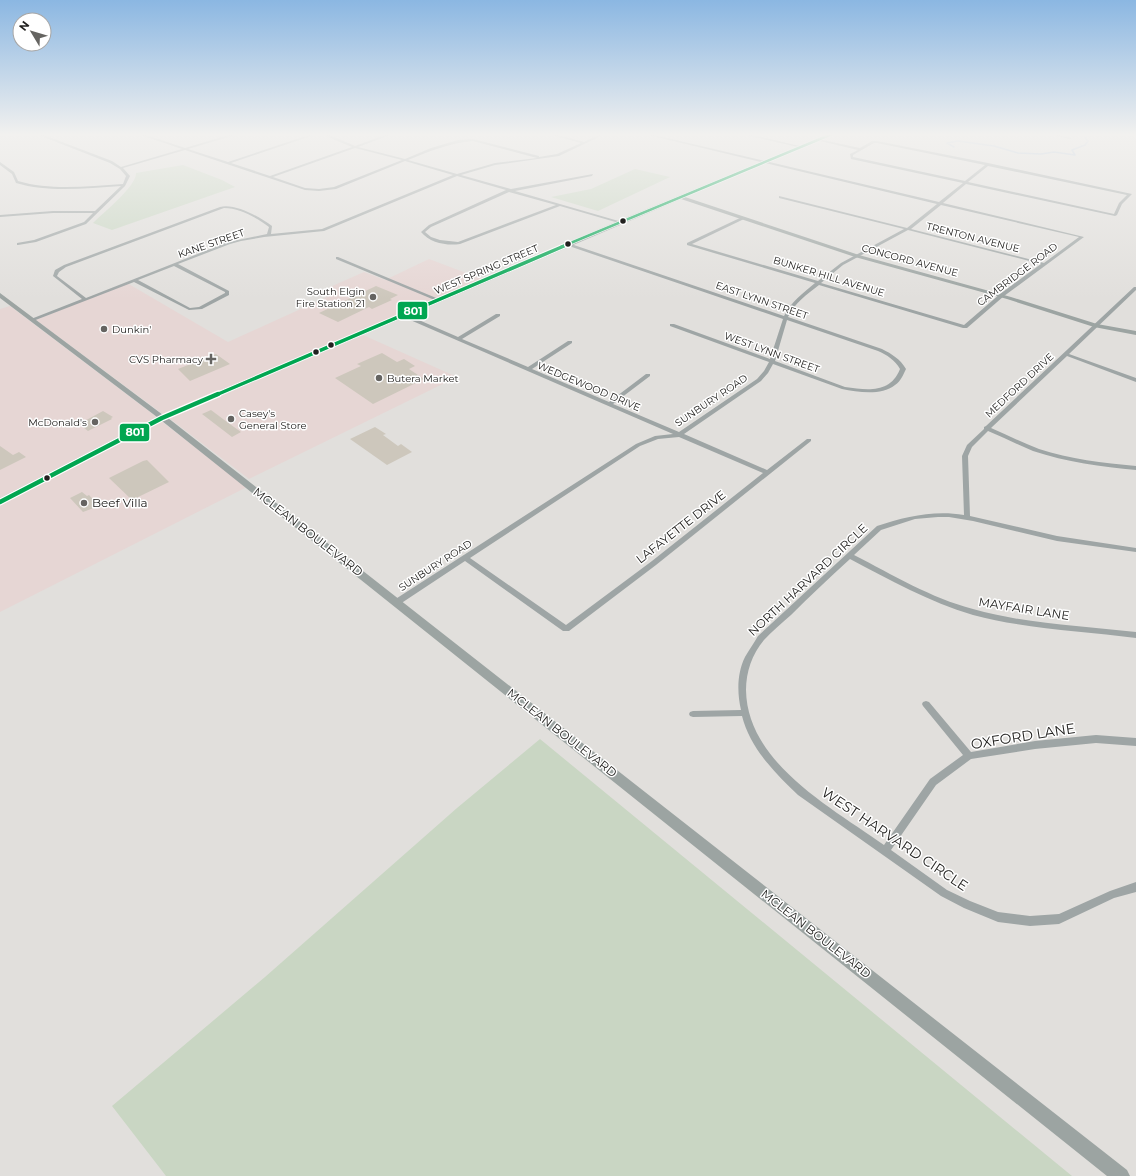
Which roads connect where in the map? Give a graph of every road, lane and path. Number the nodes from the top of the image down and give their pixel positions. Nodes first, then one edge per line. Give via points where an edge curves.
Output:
1 (120, 189) edge
2 (305, 189) edge
3 (329, 189) edge
4 (422, 189) edge
5 (501, 189) edge
6 (519, 189) edge
7 (701, 189) edge
8 (878, 189) edge
9 (959, 189) edge
10 (993, 189) edge
11 (1108, 189) edge
12 (508, 191) junction
13 (681, 197) junction
14 (780, 197) dead end
15 (941, 204) junction
16 (559, 205) junction
17 (96, 212) junction
18 (0, 216) edge
19 (743, 218) junction
20 (620, 222) junction
21 (908, 230) junction
22 (269, 234) junction
23 (18, 244) dead end
24 (567, 244) junction
25 (857, 256) junction
26 (337, 258) dead end
27 (174, 264) junction
28 (1045, 264) junction
29 (134, 280) junction
30 (818, 283) junction
31 (1136, 288) edge
32 (0, 295) edge
33 (1002, 295) junction
34 (85, 299) junction
35 (439, 300) junction
36 (403, 315) junction
37 (498, 315) dead end
38 (785, 318) junction
39 (33, 320) junction
40 (672, 325) dead end
41 (964, 326) joint
42 (1096, 326) junction
43 (1136, 333) edge
44 (458, 339) junction
45 (570, 342) dead end
46 (1065, 354) junction
47 (772, 361) junction
48 (529, 369) junction
49 (648, 375) dead end
50 (1136, 380) edge
51 (868, 391) joint
52 (610, 404) junction
53 (162, 418) junction
54 (986, 428) junction
55 (679, 435) junction
56 (809, 440) dead end
57 (1136, 468) edge
58 (768, 473) junction
59 (0, 502) edge
60 (967, 518) junction
61 (1136, 550) edge
62 (849, 555) junction
63 (465, 558) junction
64 (396, 602) junction
65 (1136, 636) edge
66 (926, 704) dead end
67 (744, 713) junction
68 (693, 714) dead end
69 (1136, 742) edge
70 (969, 756) junction
71 (885, 851) junction
72 (1136, 887) edge
73 (1121, 1176) edge

1 - 17 street
2 - 3 street
4 - 22 street, KANE STREET via 322,230
5 - 12 street
6 - 12 street
7 - 13 main road, WEST SPRING STREET
8 - 15 street
9 - 15 street, SUNBURY ROAD
10 - 11 street via 1115,215 1120,204 1130,194
12 - 16 street
12 - 16 street via 430,226 423,232 426,236 444,242 463,242
13 - 19 main road, CONCORD AVENUE
13 - 20 main road, WEST SPRING STREET
14 - 21 street, TRENTON AVENUE
15 - 21 street, SUNBURY ROAD
15 - 28 street, CAMBRIDGE ROAD via 1082,237
16 - 20 street
17 - 18 street via 47,212
17 - 23 street via 85,223 74,228
19 - 25 main road, CONCORD AVENUE
19 - 30 street, BUNKER HILL AVENUE via 688,244
20 - 24 main road, WEST SPRING STREET
21 - 25 street, SUNBURY ROAD
21 - 28 street, TRENTON AVENUE
22 - 27 street, KANE STREET via 229,243
22 - 34 street via 271,227 265,221 225,207 57,271 55,276
24 - 35 main road, WEST SPRING STREET
24 - 38 street, EAST LYNN STREET
25 - 30 street, SUNBURY ROAD
25 - 33 main road, CONCORD AVENUE
26 - 35 street
27 - 29 street, KANE STREET
27 - 29 street via 227,291 228,294 200,308 189,309
28 - 33 street, CAMBRIDGE ROAD
29 - 34 street, KANE STREET
30 - 38 street, SUNBURY ROAD via 791,305
30 - 41 street, BUNKER HILL AVENUE
31 - 42 street, MEDFORD DRIVE
32 - 39 main road, MCLEAN BOULEVARD
33 - 41 street, CAMBRIDGE ROAD
33 - 42 main road, CONCORD AVENUE
34 - 39 street, KANE STREET
35 - 36 main road, WEST SPRING STREET
36 - 44 street, WEDGEWOOD DRIVE
36 - 53 main road, WEST SPRING STREET
37 - 44 street
38 - 47 street, SUNBURY ROAD
38 - 51 street, EAST LYNN STREET via 892,355 903,369 901,375 893,385 885,389
39 - 53 main road, MCLEAN BOULEVARD
40 - 47 street, WEST LYNN STREET
42 - 43 main road, CONCORD AVENUE
42 - 46 street, MEDFORD DRIVE
44 - 48 street, WEDGEWOOD DRIVE
45 - 48 street
46 - 50 street
46 - 54 street, MEDFORD DRIVE
47 - 51 street, WEST LYNN STREET via 844,388
47 - 55 street, SUNBURY ROAD via 759,380
48 - 52 street, WEDGEWOOD DRIVE
49 - 52 street
52 - 55 street, WEDGEWOOD DRIVE
53 - 59 main road, WEST SPRING STREET
53 - 64 main road, MCLEAN BOULEVARD
54 - 57 street via 1035,449 1068,459
54 - 60 street, MEDFORD DRIVE via 969,446 965,456
55 - 58 street, WEDGEWOOD DRIVE
55 - 63 street, SUNBURY ROAD via 657,437 638,445
56 - 58 street, LAFAYETTE DRIVE
58 - 63 street, LAFAYETTE DRIVE via 566,629
60 - 61 street, NORTH HARVARD CIRCLE via 1079,543
60 - 62 street, NORTH HARVARD CIRCLE via 940,514 902,520 879,528
62 - 65 street, MAYFAIR LANE via 929,596 972,612 1010,620
62 - 67 street, NORTH HARVARD CIRCLE via 754,646 743,674
63 - 64 street, SUNBURY ROAD
64 - 73 main road, MCLEAN BOULEVARD
66 - 70 street
67 - 68 street
67 - 71 street, WEST HARVARD CIRCLE via 759,746 787,780
69 - 70 street, OXFORD LANE via 1096,739 1034,745
70 - 71 street, OXFORD LANE via 932,782
71 - 72 street, WEST HARVARD CIRCLE via 944,892 967,905 998,917 1030,921 1059,919 1113,894

